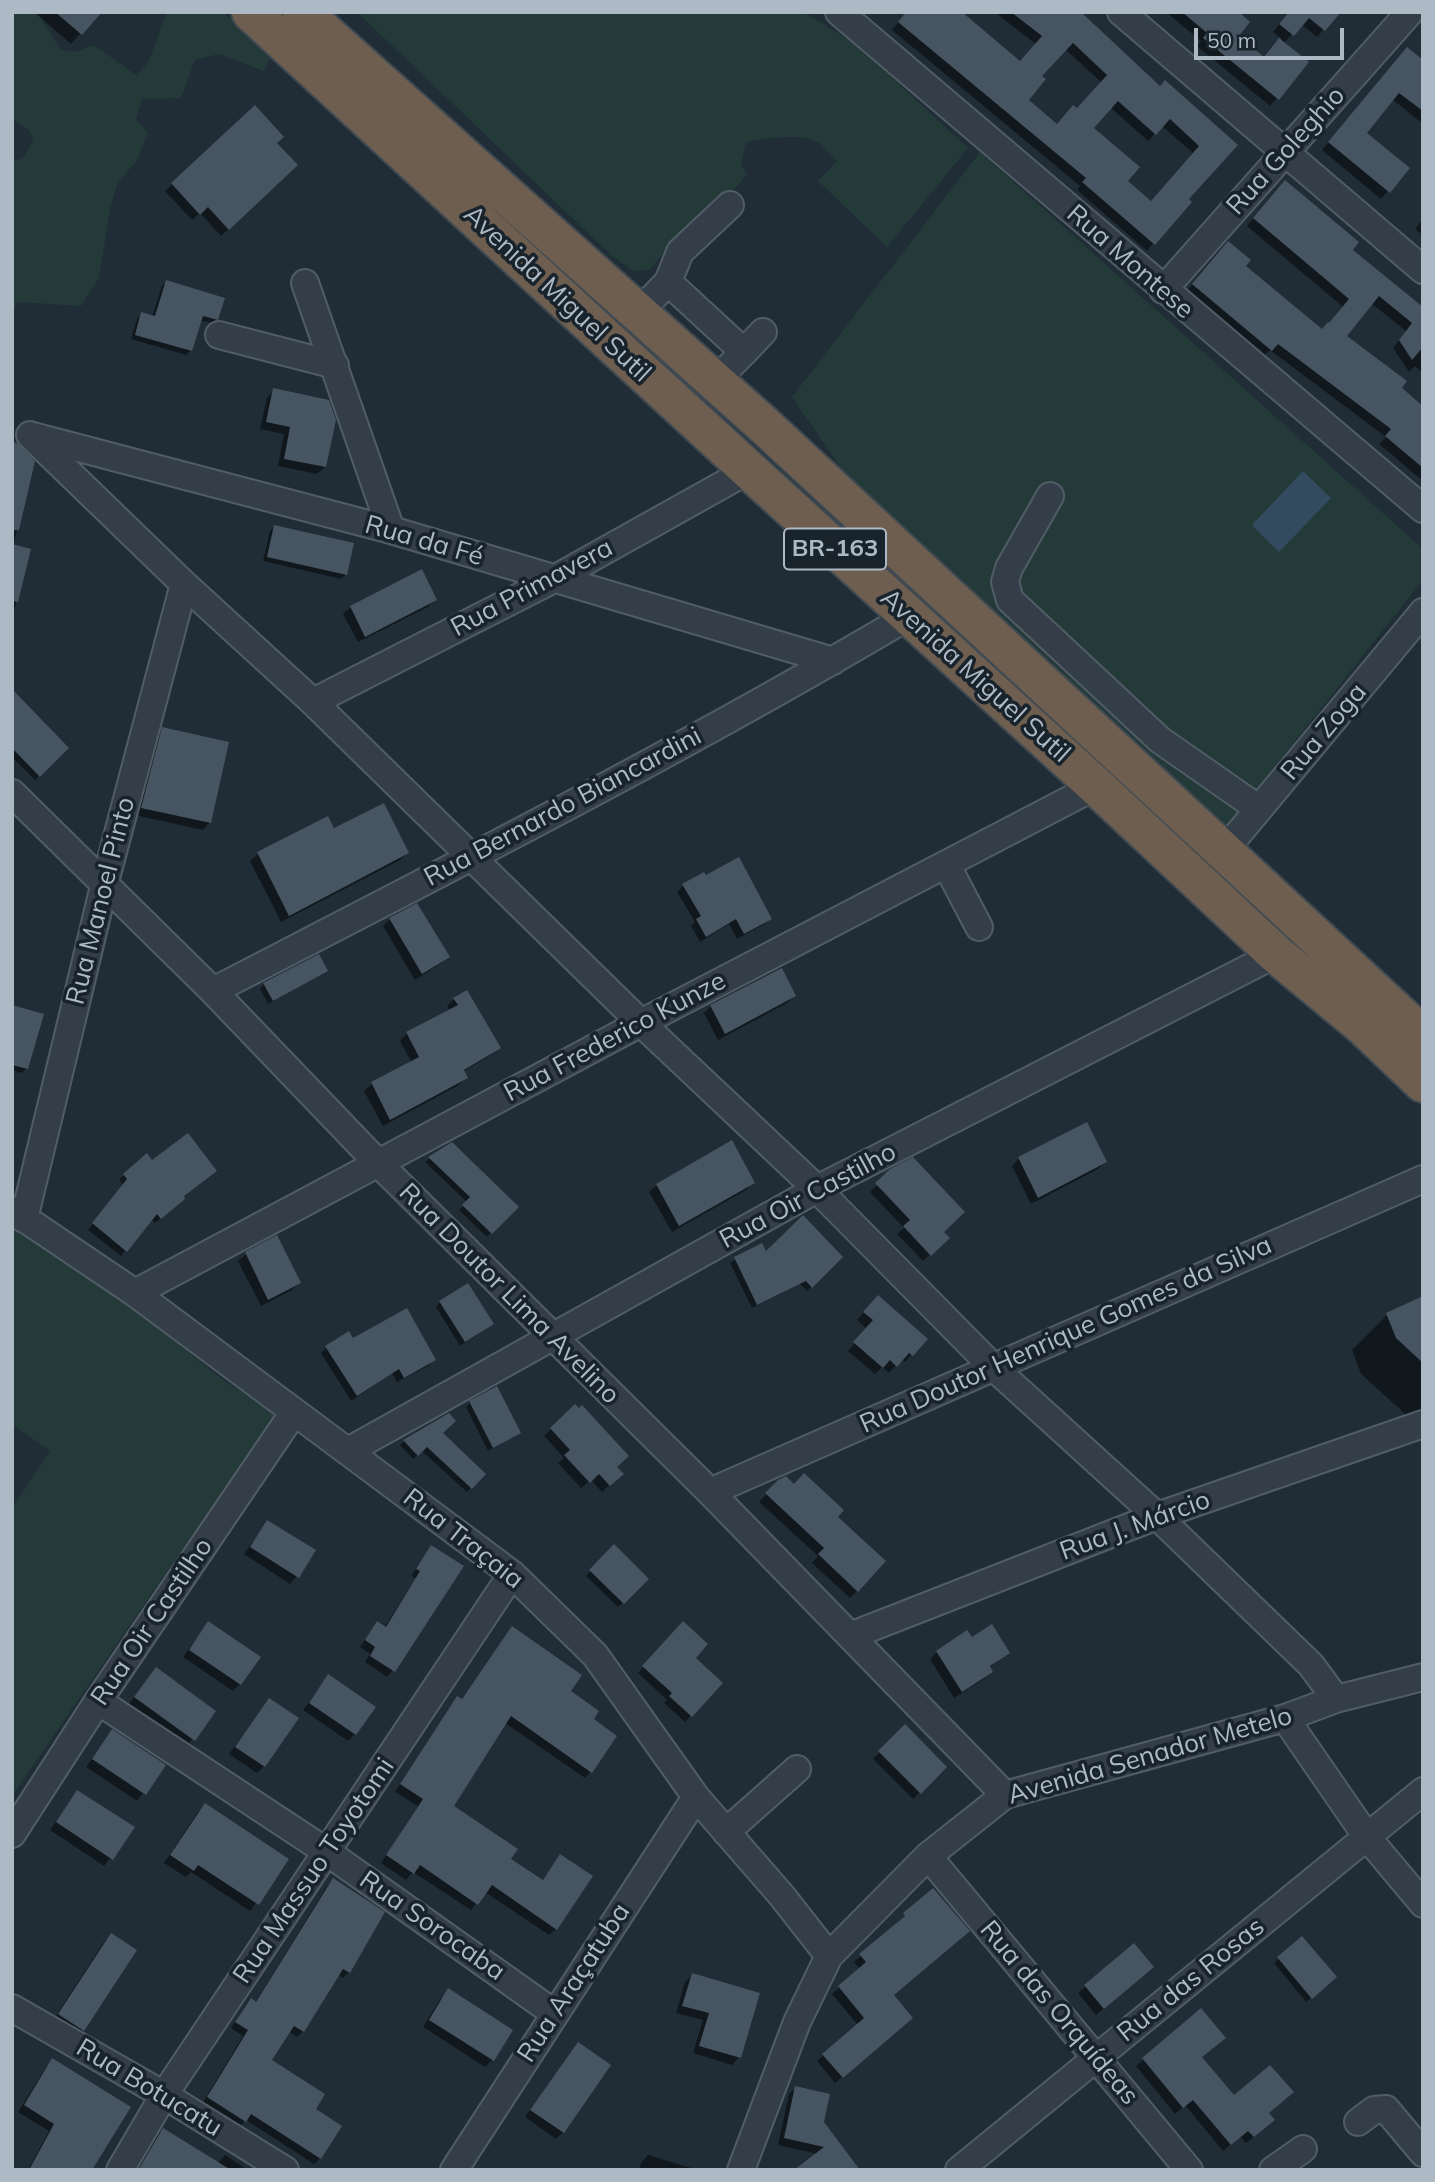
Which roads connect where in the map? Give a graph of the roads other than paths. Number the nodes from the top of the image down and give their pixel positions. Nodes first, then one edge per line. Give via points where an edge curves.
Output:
1 (251, 12) edge
2 (302, 12) edge
3 (839, 12) edge
4 (1121, 12) edge
5 (1409, 12) edge
6 (870, 21) edge
7 (1423, 24) edge
8 (1284, 153) junction
9 (730, 205) dead end
10 (1423, 270) edge
11 (668, 282) junction
12 (305, 283) dead end
13 (1163, 290) junction
14 (638, 313) junction
15 (763, 332) dead end
16 (219, 335) dead end
17 (744, 352) junction
18 (335, 365) junction
19 (715, 381) junction
20 (21, 432) edge
21 (749, 471) junction
22 (1050, 496) dead end
23 (1423, 509) edge
24 (391, 530) junction
25 (554, 579) junction
26 (184, 584) junction
27 (1423, 612) edge
28 (909, 616) junction
29 (833, 661) junction
30 (313, 702) junction
31 (1096, 786) junction
32 (12, 793) edge
33 (1259, 809) junction
34 (1224, 851) junction
35 (473, 857) junction
36 (946, 864) junction
37 (104, 886) junction
38 (979, 927) dead end
39 (1276, 954) junction
40 (213, 991) junction
41 (640, 1023) junction
42 (1423, 1036) edge
43 (1423, 1083) edge
44 (378, 1163) junction
45 (1423, 1179) edge
46 (817, 1189) junction
47 (18, 1214) edge
48 (135, 1293) junction
49 (551, 1336) junction
50 (992, 1366) junction
51 (294, 1412) junction
52 (1423, 1424) edge
53 (348, 1451) junction
54 (710, 1492) junction
55 (1157, 1516) junction
56 (512, 1574) junction
57 (850, 1636) junction
58 (1423, 1677) edge
59 (1336, 1699) junction
60 (98, 1701) junction
61 (1285, 1718) junction
62 (797, 1769) dead end
63 (1423, 1791) edge
64 (1005, 1796) junction
65 (696, 1797) junction
66 (726, 1832) junction
67 (12, 1834) edge
68 (1367, 1837) junction
69 (327, 1852) junction
70 (928, 1856) junction
71 (1423, 1904) edge
72 (829, 1956) junction
73 (12, 2008) edge
74 (554, 2013) junction
75 (1096, 2057) junction
76 (164, 2095) junction
77 (1358, 2122) dead end
78 (1303, 2149) dead end
79 (1423, 2153) edge
80 (120, 2170) edge
81 (285, 2170) edge
82 (454, 2170) edge
83 (741, 2170) edge
84 (959, 2170) edge
85 (1189, 2170) edge
86 (1273, 2170) edge

1 - 21 highway, Avenida Miguel Sutil / BR-163
2 - 14 highway, Avenida Miguel Sutil / BR-163
3 - 6 street, Rua Montese
4 - 8 street
5 - 7 street
5 - 8 street, Rua Goleghio
6 - 13 street, Rua Montese
8 - 10 street
8 - 13 street, Rua Goleghio
9 - 11 street via 680,252
11 - 14 street
11 - 17 street
12 - 18 street
13 - 23 street, Rua Montese
14 - 19 highway, Avenida Miguel Sutil / BR-163
15 - 17 street
16 - 18 street
17 - 19 street
18 - 24 street
19 - 34 highway, Avenida Miguel Sutil / BR-163
20 - 24 street, Rua da Fé
20 - 26 street
21 - 25 street, Rua Primavera
21 - 28 highway, Avenida Miguel Sutil / BR-163
22 - 33 street via 1009,568 1005,582 1010,600 1160,740
24 - 25 street, Rua da Fé
25 - 29 street, Rua da Fé
25 - 30 street, Rua Primavera
26 - 30 street
26 - 37 street, Rua Manoel Pinto
27 - 33 street, Rua Zoga
28 - 29 street, Rua Bernardo Biancardini
28 - 31 highway, Avenida Miguel Sutil / BR-163
29 - 35 street, Rua Bernardo Biancardini
30 - 35 street
31 - 36 street, Rua Frederico Kunze
31 - 39 highway, Avenida Miguel Sutil / BR-163
32 - 37 street, Rua Doutor Lima Avelino
33 - 34 street, Rua Zoga
34 - 42 highway, Avenida Miguel Sutil / BR-163
35 - 40 street, Rua Bernardo Biancardini
35 - 41 street
36 - 38 street
36 - 41 street, Rua Frederico Kunze
37 - 40 street, Rua Doutor Lima Avelino
37 - 47 street, Rua Manoel Pinto
39 - 43 highway, Avenida Miguel Sutil / BR-163
39 - 46 street, Rua Oir Castilho
40 - 44 street, Rua Doutor Lima Avelino
41 - 44 street, Rua Frederico Kunze
41 - 46 street
44 - 48 street, Rua Frederico Kunze
44 - 49 street, Rua Doutor Lima Avelino
45 - 50 street, Rua Doutor Henrique Gomes da Silva
46 - 49 street, Rua Oir Castilho
46 - 50 street
47 - 48 street, Rua Traçaia
48 - 51 street, Rua Traçaia
49 - 53 street, Rua Oir Castilho
49 - 54 street, Rua Doutor Lima Avelino
50 - 54 street, Rua Doutor Henrique Gomes da Silva
50 - 55 street
51 - 53 street, Rua Traçaia
51 - 60 street, Rua Oir Castilho
52 - 55 street, Rua J. Márcio
53 - 56 street, Rua Traçaia
54 - 57 street, Rua Doutor Lima Avelino
55 - 57 street, Rua J. Márcio
55 - 59 street via 1311,1665
56 - 65 street, Rua Traçaia via 595,1654
56 - 69 street, Rua Massuo Toyotomi
57 - 64 street, Rua Doutor Lima Avelino
58 - 59 street, Avenida Senador Metelo
59 - 61 street, Avenida Senador Metelo
60 - 67 street, Rua Oir Castilho
60 - 69 street, Rua Sorocaba
61 - 64 street, Avenida Senador Metelo
61 - 68 street
62 - 66 street
63 - 68 street, Rua das Rosas
64 - 70 street, Avenida Senador Metelo
65 - 66 street, Rua Traçaia
65 - 74 street, Rua Araçatuba
66 - 72 street, Rua Traçaia
68 - 71 street
68 - 75 street, Rua das Rosas
69 - 74 street, Rua Sorocaba
69 - 76 street, Rua Massuo Toyotomi
70 - 72 street, Avenida Senador Metelo
70 - 75 street, Rua das Orquídeas
72 - 83 street, Avenida Senador Metelo via 797,2022
73 - 76 street, Rua Botucatu
74 - 82 street, Rua Araçatuba
75 - 84 street, Rua das Rosas
75 - 85 street, Rua das Orquídeas
76 - 80 street, Rua Massuo Toyotomi
76 - 81 street, Rua Botucatu
77 - 79 street via 1374,2110 1386,2109
78 - 86 street

